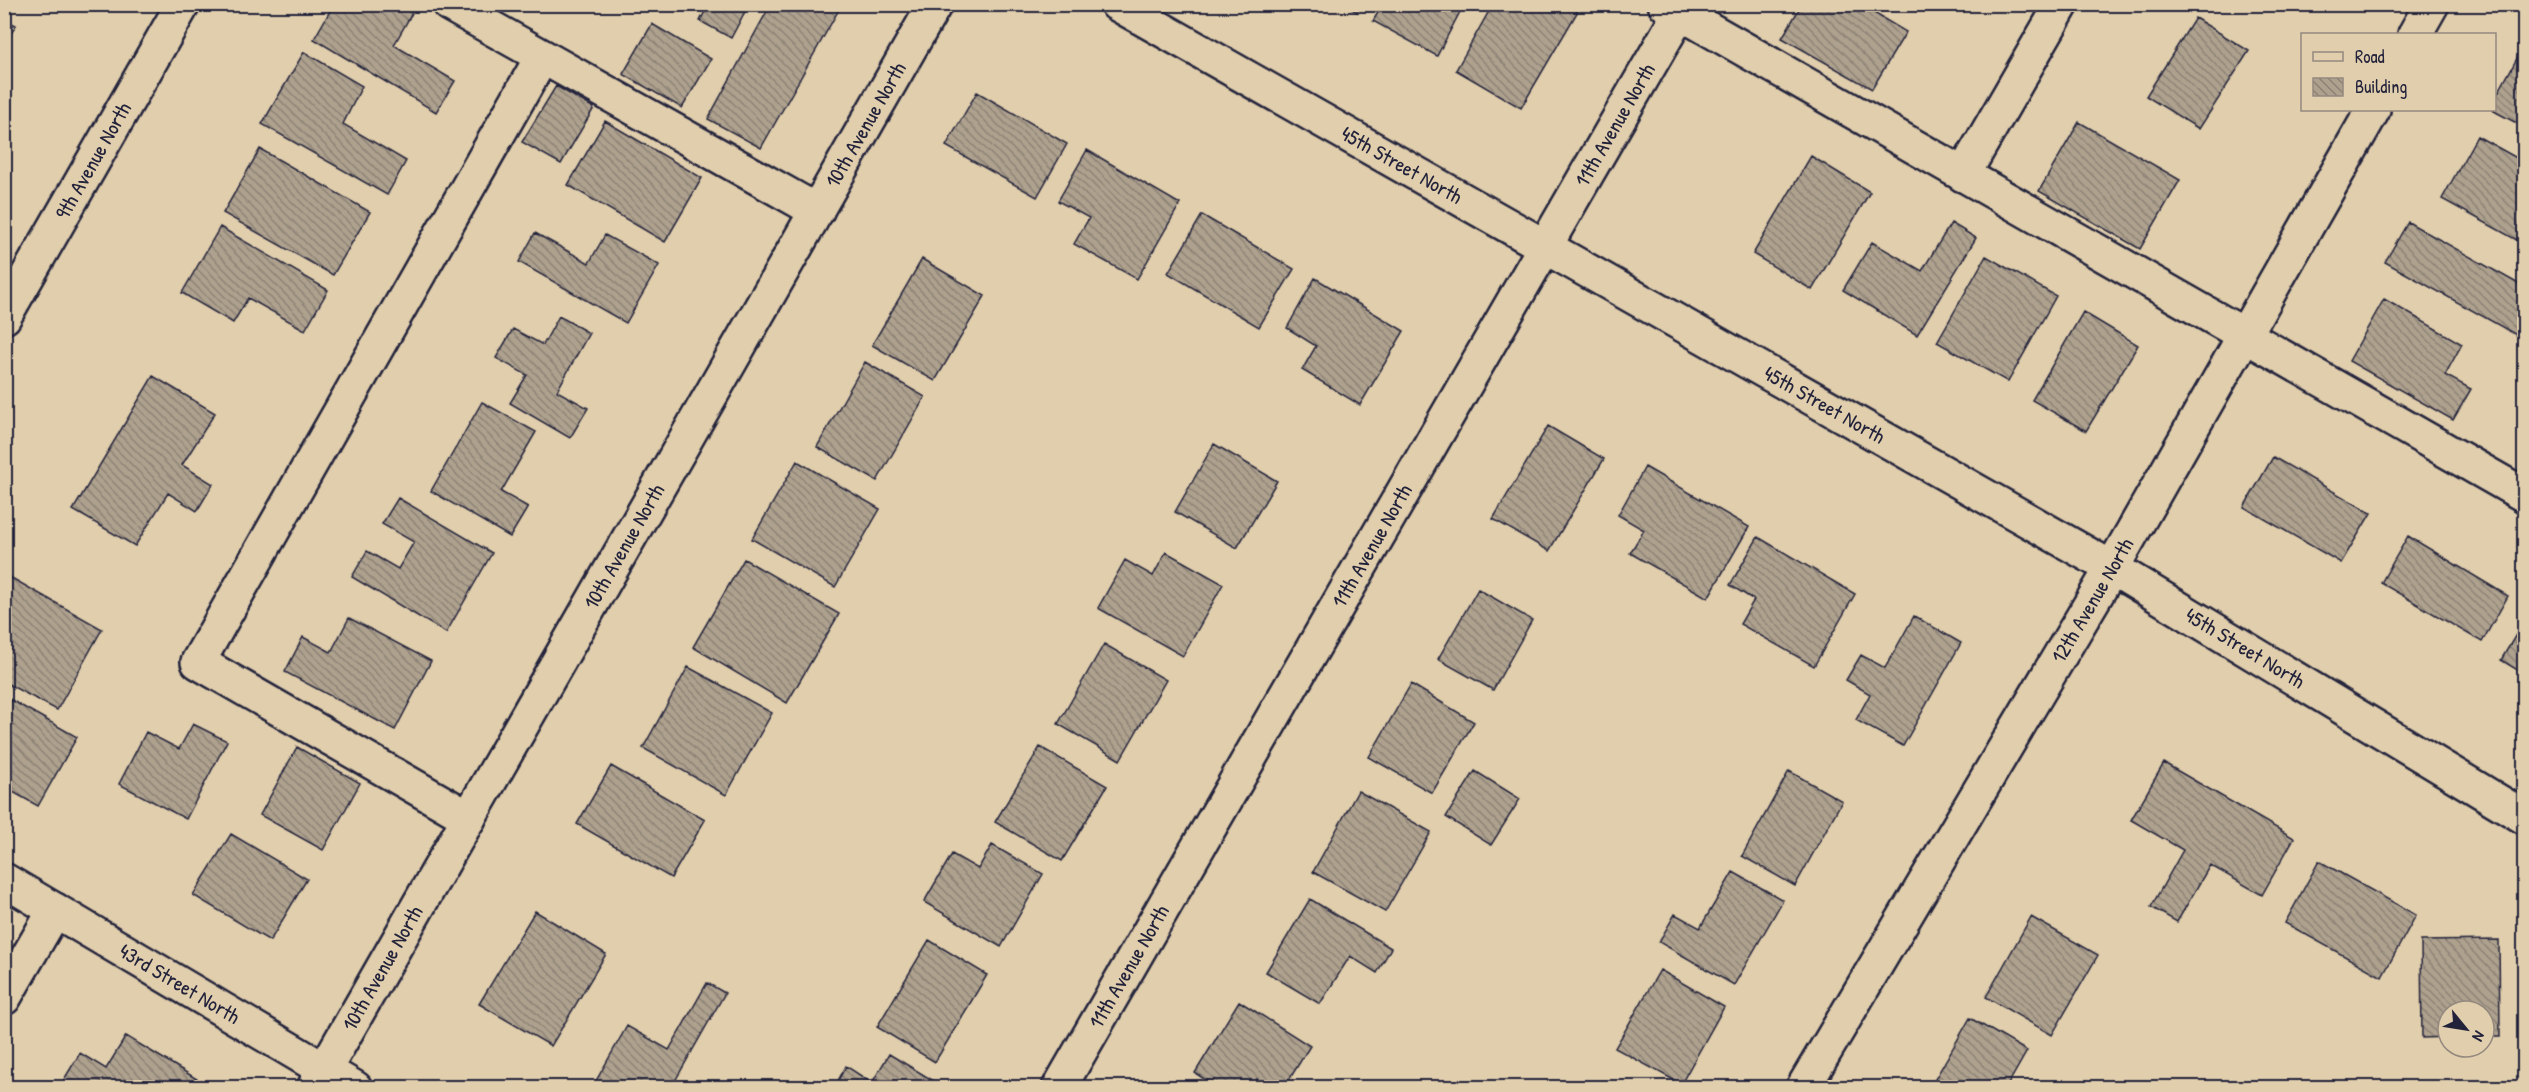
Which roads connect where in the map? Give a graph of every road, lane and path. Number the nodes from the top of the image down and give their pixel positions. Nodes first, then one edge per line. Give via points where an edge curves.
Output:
1 (183, 4) edge
2 (449, 4) edge
3 (935, 4) edge
4 (1117, 4) edge
5 (2062, 4) edge
6 (2432, 4) edge
7 (1677, 7) edge
8 (2416, 33) edge
9 (542, 57) junction
10 (2372, 111) edge
11 (1963, 175) junction
12 (817, 211) junction
13 (1546, 248) junction
14 (4, 317) edge
15 (2244, 336) junction
16 (2524, 493) edge
17 (2112, 568) junction
18 (2524, 817) edge
19 (468, 818) junction
20 (4, 880) edge
21 (55, 910) junction
22 (4, 998) edge
23 (319, 1079) edge
24 (356, 1088) edge
25 (1059, 1088) edge
26 (1803, 1088) edge

1 - 14 street, 9th Avenue North
2 - 9 street
3 - 12 street, 10th Avenue North
4 - 13 street, 45th Street North
5 - 11 street
6 - 8 street
7 - 11 street
7 - 13 street, 11th Avenue North
9 - 12 street
9 - 19 street via 198,662
10 - 15 street, 12th Avenue North
11 - 15 street
12 - 19 street, 10th Avenue North
13 - 17 street, 45th Street North
13 - 25 street, 11th Avenue North
15 - 16 street
15 - 17 street, 12th Avenue North
17 - 18 street, 45th Street North
17 - 26 street, 12th Avenue North
19 - 23 street, 10th Avenue North
20 - 21 street, 43rd Street North
21 - 22 street
21 - 23 street, 43rd Street North
23 - 24 street, 43rd Street North

